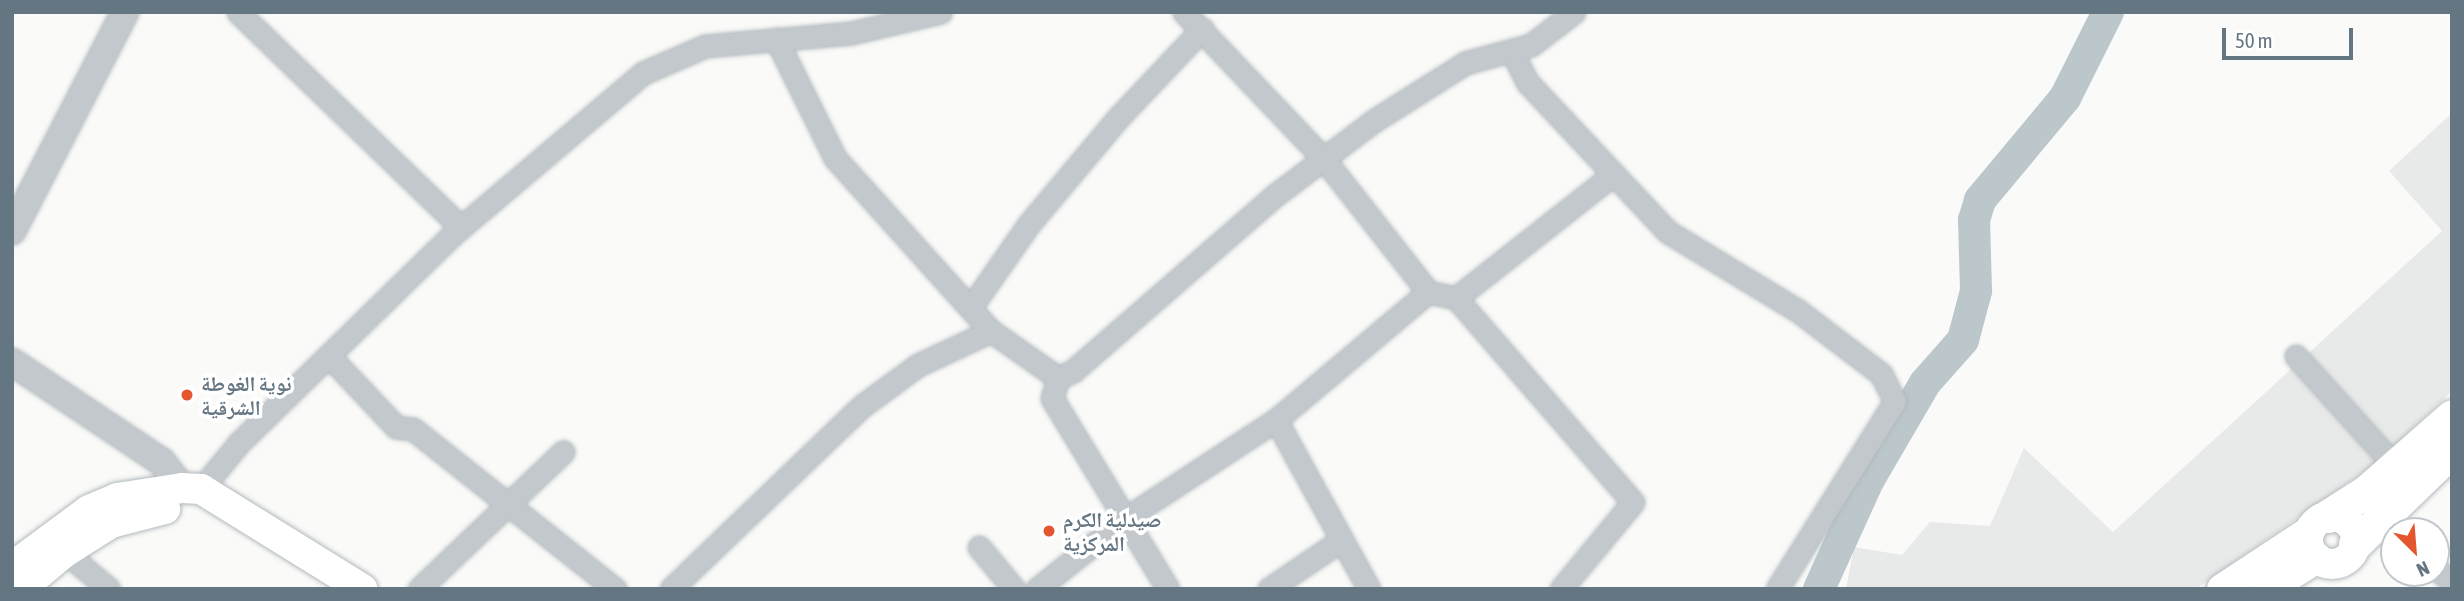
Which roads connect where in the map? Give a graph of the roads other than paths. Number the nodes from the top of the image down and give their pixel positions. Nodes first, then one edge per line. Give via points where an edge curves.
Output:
1 (125, 12) edge
2 (238, 12) edge
3 (941, 12) edge
4 (1184, 12) edge
5 (1574, 12) edge
6 (1202, 29) junction
7 (776, 39) junction
8 (1512, 52) junction
9 (1323, 158) junction
10 (1611, 176) junction
11 (461, 227) junction
12 (12, 232) edge
13 (1428, 292) junction
14 (1456, 298) junction
15 (971, 307) junction
16 (991, 331) junction
17 (329, 356) junction
18 (2297, 356) dead end
19 (12, 362) edge
20 (1058, 378) junction
21 (2452, 416) edge
22 (1276, 420) junction
23 (2452, 450) edge
24 (563, 452) dead end
25 (2396, 467) junction
26 (191, 489) junction
27 (509, 503) junction
28 (1126, 518) junction
29 (1340, 541) junction
30 (2342, 546) edge
31 (979, 547) dead end
32 (65, 552) junction
33 (12, 567) edge
34 (21, 589) edge
35 (109, 589) edge
36 (330, 589) edge
37 (362, 589) edge
38 (419, 589) edge
39 (615, 589) edge
40 (671, 589) edge
41 (1014, 589) edge
42 (1037, 589) edge
43 (1168, 589) edge
44 (1269, 589) edge
45 (1369, 589) edge
46 (1561, 589) edge
47 (1777, 589) edge
48 (2221, 589) edge
49 (2268, 589) edge
50 (2307, 589) edge

1 - 12 street
2 - 11 street
3 - 7 street via 893,27
4 - 6 street
5 - 8 street via 1531,45
6 - 9 street
6 - 15 street via 1117,119 1029,224
7 - 11 street via 705,46 643,73
7 - 15 street via 835,158
8 - 9 street via 1465,63
8 - 10 street via 1528,83
9 - 13 street
9 - 20 street via 1073,371
10 - 14 street
10 - 47 street via 1668,232 1707,259 1778,296 1881,374 1895,401
11 - 17 street
13 - 14 street
13 - 22 street
14 - 46 street via 1633,502
15 - 16 street
16 - 20 street
16 - 40 street via 918,365 862,406
17 - 26 street
17 - 27 street via 396,427 413,429
18 - 25 street
19 - 26 street via 162,462
20 - 28 street via 1052,398
21 - 25 main road
22 - 28 street
22 - 29 street
23 - 30 main road
24 - 27 street
25 - 30 main road
26 - 33 main road via 117,498 89,510
26 - 37 main road
27 - 38 street
27 - 39 street
28 - 42 street
28 - 43 street
29 - 44 street
29 - 45 street
30 - 48 main road
30 - 49 main road
30 - 50 main road
31 - 41 street
32 - 34 main road
32 - 35 street
32 - 36 main road via 130,516 191,508 212,512

